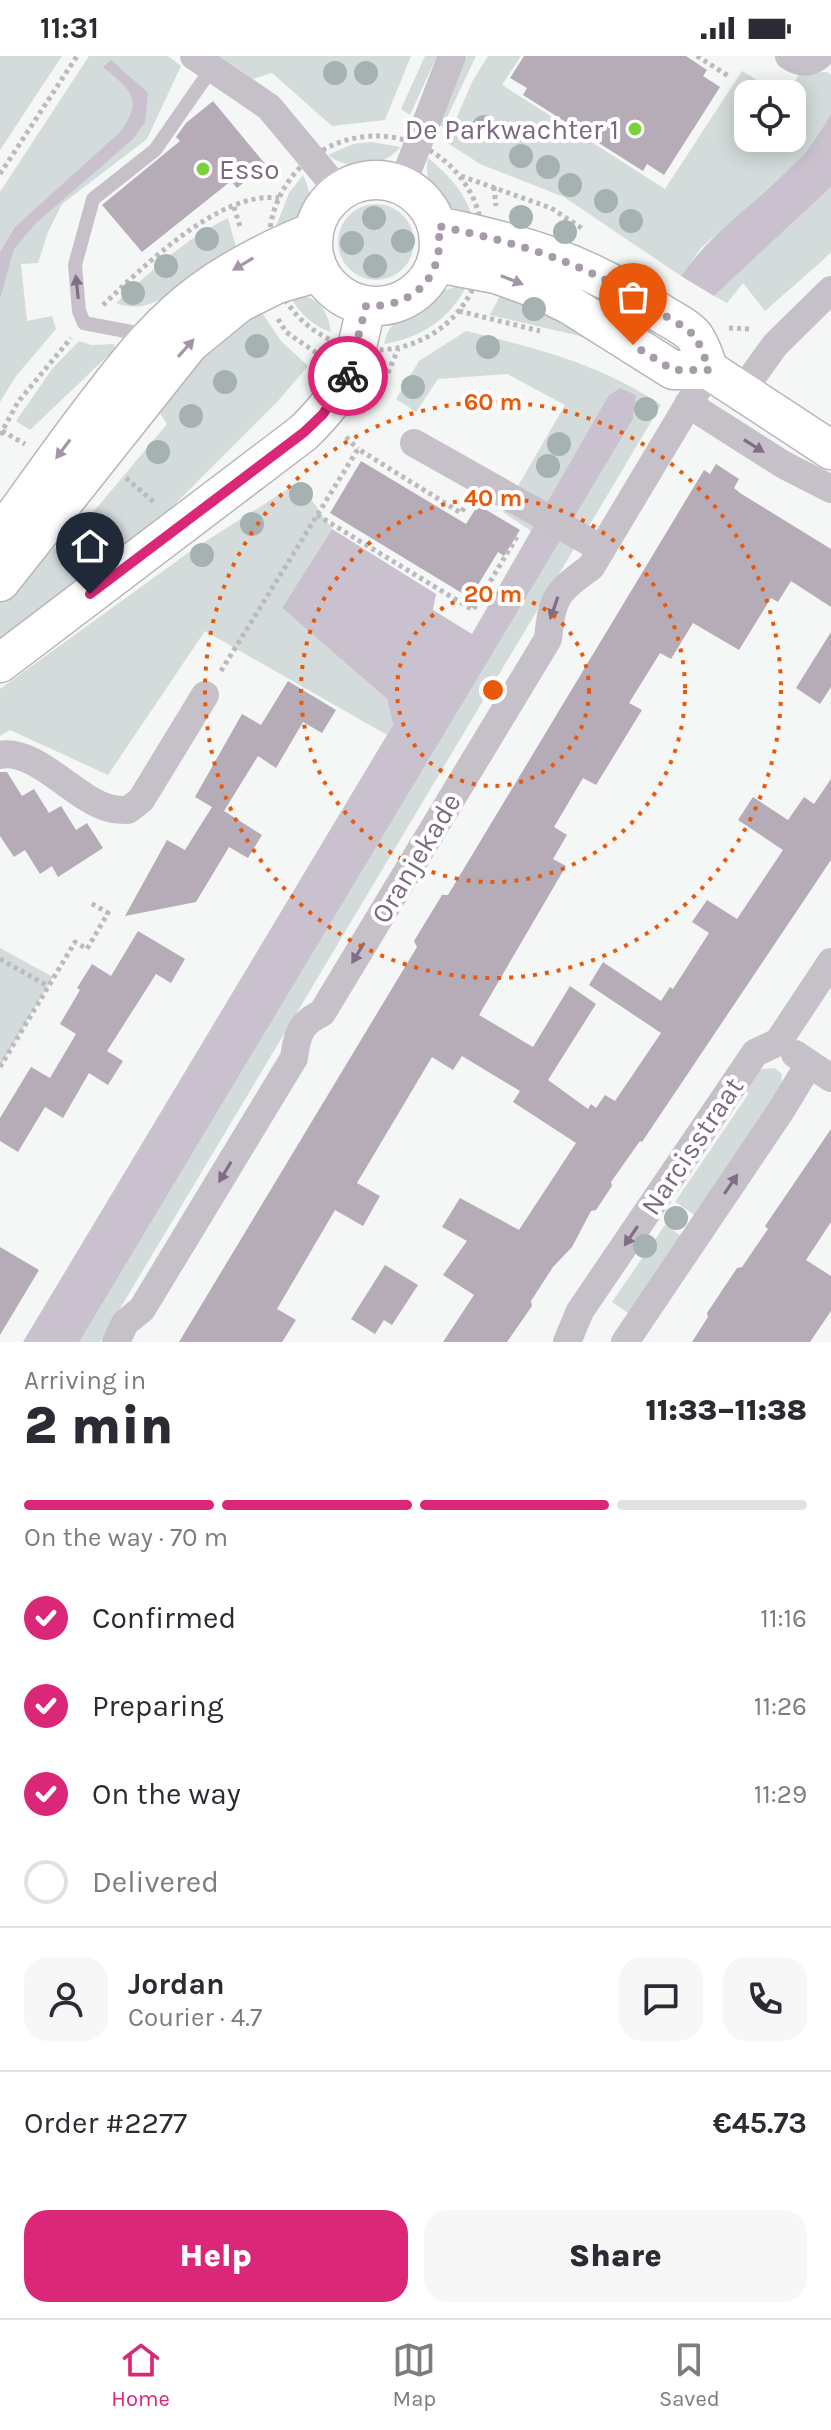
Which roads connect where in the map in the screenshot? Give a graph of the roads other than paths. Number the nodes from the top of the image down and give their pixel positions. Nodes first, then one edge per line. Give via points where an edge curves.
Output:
1 (452, 56) edge
2 (789, 56) edge
3 (818, 57) edge
4 (203, 62) edge
5 (402, 185) junction
6 (339, 191) junction
7 (438, 226) junction
8 (313, 232) junction
9 (437, 263) junction
10 (319, 272) junction
11 (831, 290) edge
12 (366, 306) junction
13 (152, 336) junction
14 (709, 370) junction
15 (742, 391) junction
16 (688, 404) junction
17 (414, 443) dead end
18 (831, 450) edge
19 (831, 489) edge
20 (0, 536) edge
21 (602, 549) junction
22 (0, 582) edge
23 (0, 663) edge
24 (205, 695) road end
25 (0, 755) edge
26 (831, 962) edge
27 (778, 1042) junction
28 (820, 1071) edge
29 (116, 1342) edge
30 (567, 1342) edge
31 (625, 1342) edge

1 - 5 street
2 - 3 street via 808,62
4 - 6 street via 269,107
13 -> 4 lane via 84,323 75,265 93,199 155,150
5 - 6 main road via 363,180
5 - 7 main road via 424,201
6 - 8 main road via 322,209
7 - 9 main road
7 - 14 main road via 579,265 694,335
8 - 10 main road
8 -> 13 main road via 224,276
9 - 12 main road via 414,294 392,304
9 -> 14 main road via 496,274 537,289 673,370
10 - 12 main road via 344,298
22 -> 10 main road via 189,344 239,303
11 - 15 street via 775,345
12 - 23 main road via 352,368 323,414
13 -> 20 main road
14 - 15 main road
14 - 16 street, Oranjekade
15 - 18 main road
16 -> 19 street
16 - 21 street, Oranjekade
17 - 21 street
21 -> 29 street, Oranjekade via 591,567 563,588 551,609 548,639 322,1013 308,1019 294,1058 142,1309 125,1323
24 - 25 street via 141,800 128,810 107,808 27,759
26 - 27 street, Narcisstraat
27 - 28 street
27 -> 30 street, Narcisstraat via 755,1053 580,1311
31 -> 28 street, Narcisstraat via 782,1109

